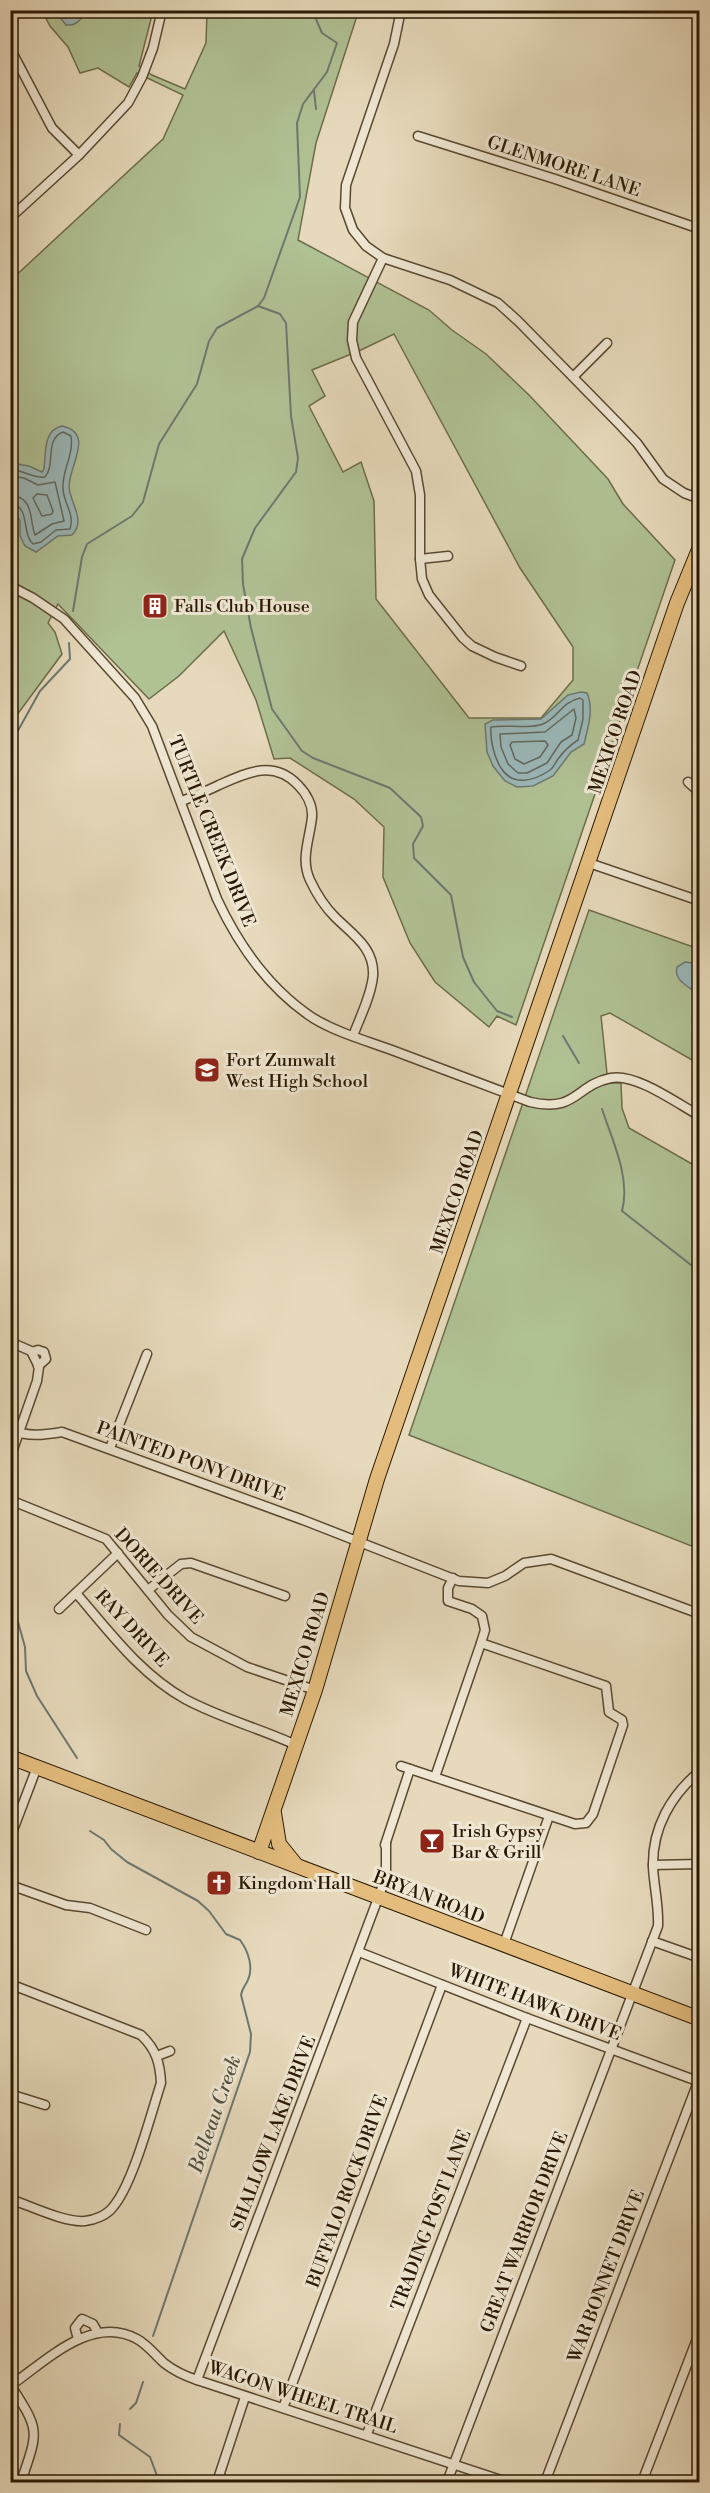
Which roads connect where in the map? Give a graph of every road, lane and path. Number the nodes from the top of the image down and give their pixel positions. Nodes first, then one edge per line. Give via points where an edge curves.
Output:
1 (162, 10) edge
2 (401, 10) edge
3 (10, 48) edge
4 (418, 136) dead end
5 (79, 155) junction
6 (11, 217) edge
7 (699, 229) edge
8 (383, 258) junction
9 (607, 343) dead end
10 (574, 376) junction
11 (699, 499) edge
12 (699, 547) edge
13 (448, 556) dead end
14 (420, 559) junction
15 (10, 586) edge
16 (521, 666) dead end
17 (688, 782) dead end
18 (699, 793) edge
19 (182, 801) junction
20 (589, 863) junction
21 (699, 901) edge
22 (353, 1036) junction
23 (509, 1094) junction
24 (699, 1116) edge
25 (10, 1342) edge
26 (147, 1354) dead end
27 (10, 1430) edge
28 (20, 1434) junction
29 (110, 1448) junction
30 (10, 1458) edge
31 (10, 1500) edge
32 (357, 1540) junction
33 (118, 1553) junction
34 (453, 1578) junction
35 (148, 1590) junction
36 (76, 1593) junction
37 (285, 1596) dead end
38 (59, 1609) dead end
39 (699, 1614) edge
40 (481, 1643) junction
41 (315, 1690) junction
42 (296, 1744) junction
43 (10, 1757) edge
44 (401, 1766) dead end
45 (37, 1767) junction
46 (410, 1769) junction
47 (699, 1771) edge
48 (435, 1777) junction
49 (274, 1808) junction
50 (549, 1816) junction
51 (10, 1838) edge
52 (259, 1852) junction
53 (699, 1864) edge
54 (653, 1865) junction
55 (297, 1866) junction
56 (10, 1885) edge
57 (378, 1897) junction
58 (146, 1930) dead end
59 (652, 1941) junction
60 (504, 1944) junction
61 (359, 1952) junction
62 (699, 1958) edge
63 (10, 1984) edge
64 (442, 1984) junction
65 (633, 1993) junction
66 (526, 2018) junction
67 (699, 2019) edge
68 (611, 2049) junction
69 (170, 2051) dead end
70 (157, 2056) junction
71 (699, 2082) edge
72 (10, 2094) edge
73 (45, 2105) dead end
74 (10, 2199) edge
75 (98, 2218) junction
76 (104, 2227) dead end
77 (97, 2331) junction
78 (699, 2331) edge
79 (78, 2339) junction
80 (197, 2380) junction
81 (11, 2386) edge
82 (245, 2397) junction
83 (283, 2408) junction
84 (367, 2434) junction
85 (454, 2465) junction
86 (21, 2482) edge
87 (218, 2482) edge
88 (447, 2482) edge
89 (507, 2482) edge
90 (545, 2482) edge
91 (642, 2482) edge

1 - 5 street via 153,48 134,94
2 - 8 street via 394,45 346,185 345,208 353,230
3 - 5 street via 52,128
4 - 7 street, GLENMORE LANE
5 - 6 street
8 - 10 street via 450,280 498,303
8 - 14 street via 353,322 352,340 356,358 416,471
9 - 10 street
10 - 11 street via 637,443 663,478
12 - 20 main road, MEXICO ROAD
13 - 14 street
14 - 16 street via 429,595 463,638 481,651
15 - 19 street, TURTLE CREEK DRIVE via 64,619 131,692 152,726
17 - 18 street
19 - 22 street, TURTLE CREEK DRIVE via 227,920 258,969 305,1012
19 - 22 street via 254,770 267,769 283,774 305,793 312,814 305,854 308,877 334,916 360,939 372,965 371,985
20 - 21 street
20 - 23 main road, MEXICO ROAD
22 - 23 street, TURTLE CREEK DRIVE
23 - 24 street, TURTLE CREEK DRIVE via 553,1106 570,1101 593,1085 620,1078 650,1088
23 - 32 main road, MEXICO ROAD
25 - 28 street via 32,1352 38,1366
26 - 29 street
27 - 28 street, PAINTED PONY DRIVE
28 - 29 street, PAINTED PONY DRIVE via 62,1432
28 - 30 street
29 - 32 street, PAINTED PONY DRIVE
31 - 33 street, DORIE DRIVE via 101,1536
32 - 34 street, PAINTED PONY DRIVE
32 - 41 main road, MEXICO ROAD
33 - 35 street, DORIE DRIVE
33 - 36 street
34 - 39 street, PAINTED PONY DRIVE via 488,1583 524,1563 551,1559
34 - 40 street via 448,1601 482,1616 485,1630
35 - 37 street via 181,1564 191,1563
35 - 41 street, DORIE DRIVE via 191,1637 247,1666
36 - 38 street
36 - 42 street, RAY DRIVE via 116,1640 163,1684 185,1699
40 - 48 street
40 - 50 street via 606,1686 609,1712 622,1720 591,1817 580,1825
41 - 42 main road, MEXICO ROAD
42 - 49 main road, MEXICO ROAD
43 - 45 main road, BRYAN ROAD
44 - 46 street
45 - 51 street
45 - 52 main road, BRYAN ROAD
46 - 48 street
46 - 57 street, SHALLOW LAKE DRIVE via 385,1844 387,1868
47 - 54 street, GREAT WARRIOR DRIVE via 670,1803 657,1831
48 - 50 street
49 - 52 main road, MEXICO ROAD
49 - 55 main road via 279,1844
50 - 60 street
52 - 55 main road, BRYAN ROAD
53 - 54 street
54 - 59 street, GREAT WARRIOR DRIVE via 659,1911
55 - 57 main road, BRYAN ROAD
56 - 58 street via 66,1905 90,1908
57 - 60 main road, BRYAN ROAD
57 - 61 street, SHALLOW LAKE DRIVE
59 - 62 street
59 - 65 street, GREAT WARRIOR DRIVE
60 - 65 main road, BRYAN ROAD
61 - 64 street, WHITE HAWK DRIVE
61 - 80 street, SHALLOW LAKE DRIVE
63 - 70 street via 141,2035
64 - 66 street, WHITE HAWK DRIVE
64 - 83 street, BUFFALO ROCK DRIVE
65 - 67 main road, BRYAN ROAD
65 - 68 street, GREAT WARRIOR DRIVE
66 - 68 street, WHITE HAWK DRIVE
66 - 84 street, TRADING POST LANE
68 - 71 street, WHITE HAWK DRIVE
68 - 85 street, GREAT WARRIOR DRIVE
69 - 70 street
70 - 75 street via 161,2083 125,2189 113,2208
71 - 90 street, WAR BONNET DRIVE
72 - 73 street
74 - 75 street via 72,2220
75 - 76 street
77 - 79 street, WAGON WHEEL TRAIL
77 - 79 street, WAGON WHEEL TRAIL via 82,2319 75,2328
77 - 80 street, WAGON WHEEL TRAIL via 115,2331 136,2338 164,2364
78 - 91 street
79 - 81 street, WAGON WHEEL TRAIL
80 - 82 street, WAGON WHEEL TRAIL
81 - 86 street via 34,2429 35,2442
82 - 83 street, WAGON WHEEL TRAIL
82 - 87 street
83 - 84 street, WAGON WHEEL TRAIL
84 - 85 street, WAGON WHEEL TRAIL
85 - 88 street, GREAT WARRIOR DRIVE
85 - 89 street, WAGON WHEEL TRAIL

